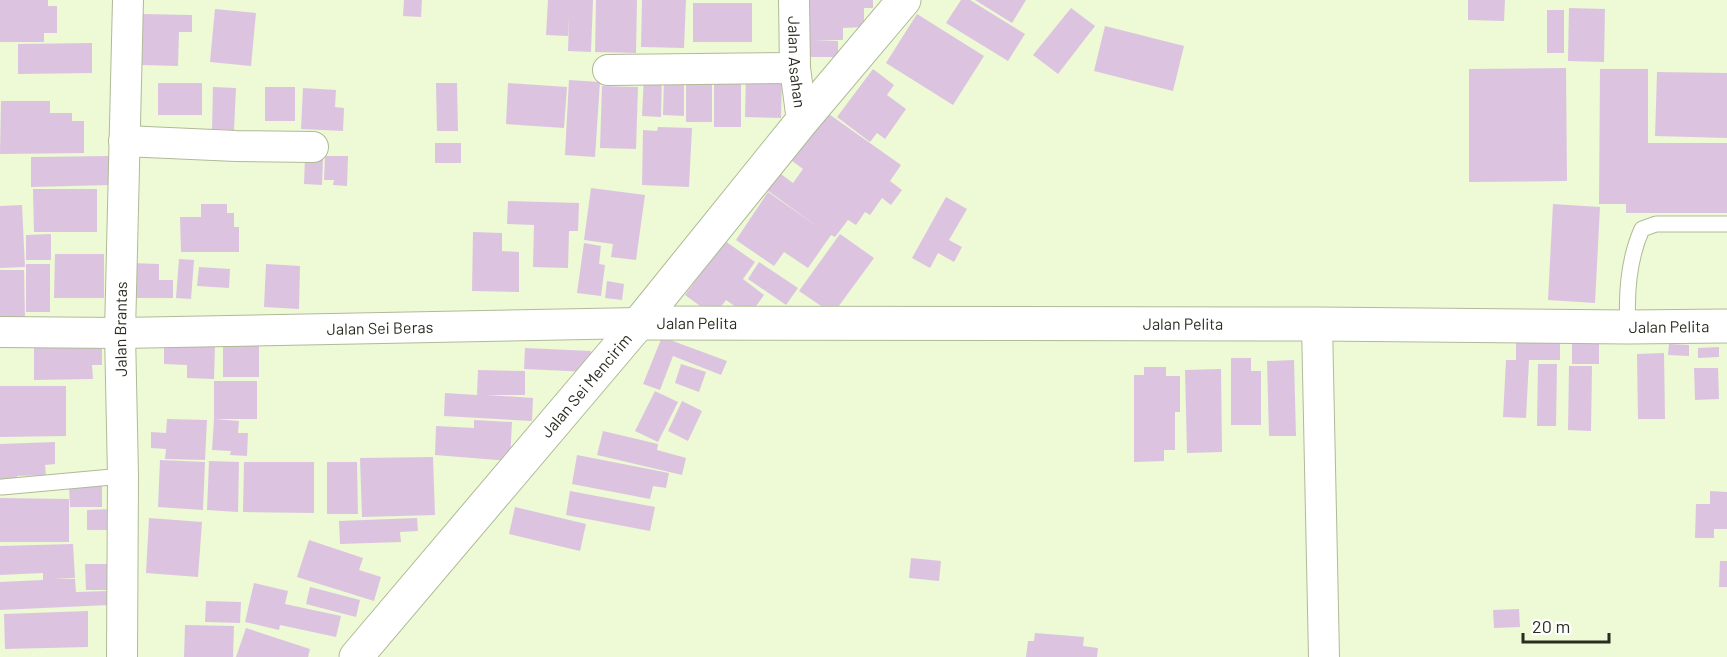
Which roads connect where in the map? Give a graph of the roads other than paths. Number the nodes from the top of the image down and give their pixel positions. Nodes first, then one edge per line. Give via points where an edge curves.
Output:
1 (128, 0) edge
2 (794, 0) edge
3 (904, 0) edge
4 (795, 68) junction
5 (608, 70) dead end
6 (802, 121) junction
7 (124, 141) junction
8 (313, 147) dead end
9 (1727, 224) edge
10 (639, 323) junction
11 (1317, 324) junction
12 (1727, 326) edge
13 (1628, 327) junction
14 (0, 332) edge
15 (120, 333) junction
16 (123, 476) junction
17 (2, 487) dead end
18 (122, 657) edge
19 (356, 657) edge
20 (1324, 657) edge

1 - 7 street, Jalan Brantas
2 - 4 street, Jalan Asahan
3 - 6 street, Jalan Sei Mencirim
4 - 5 street
4 - 6 street, Jalan Asahan
6 - 10 street, Jalan Sei Mencirim
7 - 8 street
7 - 15 street, Jalan Brantas
9 - 13 lane via 1656,224 1642,230 1632,258 1626,302
10 - 11 street, Jalan Pelita
10 - 15 street, Jalan Sei Beras
10 - 19 street, Jalan Sei Mencirim
11 - 13 street, Jalan Pelita
11 - 20 street
12 - 13 street, Jalan Pelita
14 - 15 street, Jalan Sei Beras
15 - 16 street, Jalan Brantas
16 - 17 lane
16 - 18 street, Jalan Brantas

